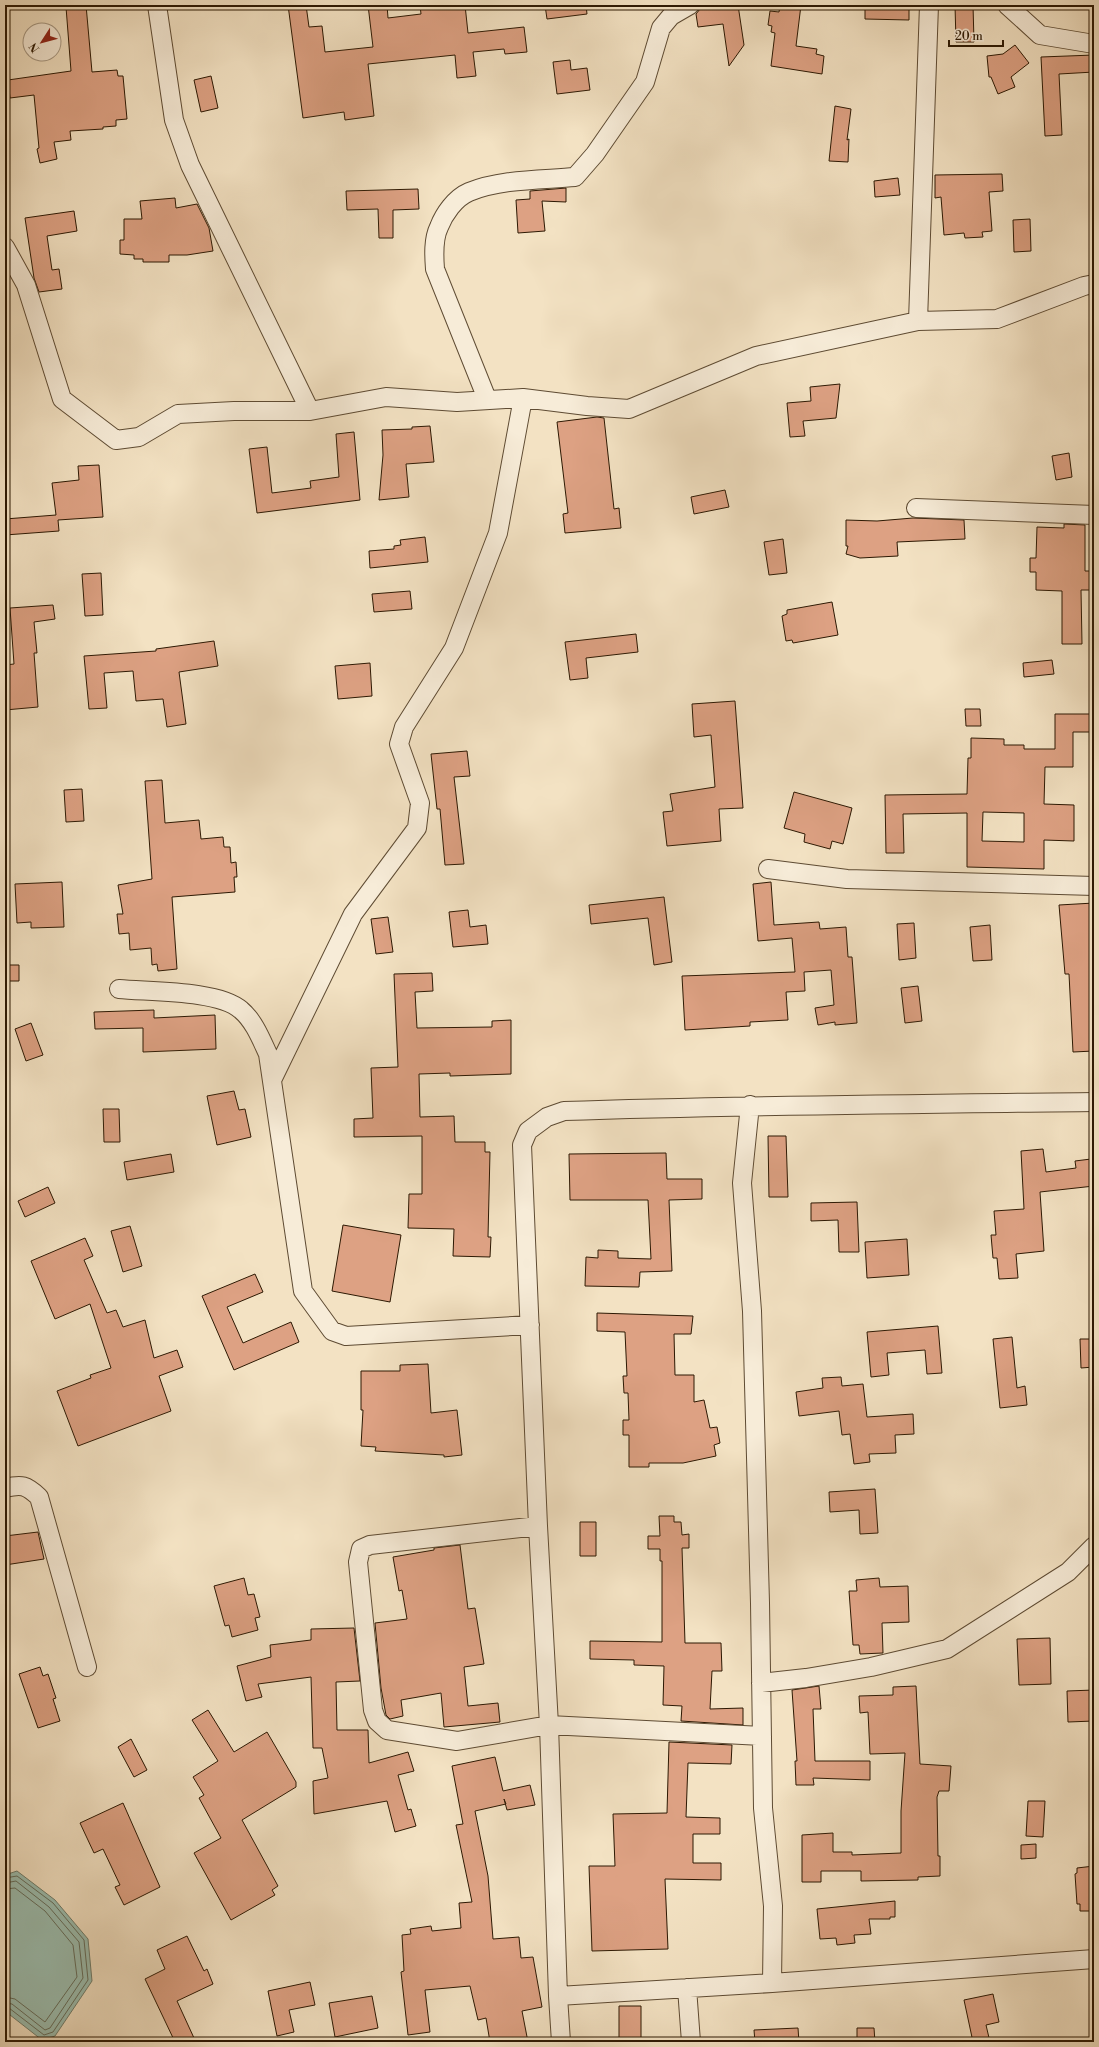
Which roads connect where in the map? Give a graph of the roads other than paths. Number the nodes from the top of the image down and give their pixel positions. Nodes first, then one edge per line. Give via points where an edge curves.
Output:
1 (157, 5) edge
2 (690, 5) edge
3 (929, 5) edge
4 (1007, 5) edge
5 (1094, 44) edge
6 (5, 247) edge
7 (1094, 284) edge
8 (918, 321) junction
9 (523, 398) junction
10 (487, 400) junction
11 (310, 411) junction
12 (916, 508) dead end
13 (1094, 515) edge
14 (768, 869) dead end
15 (1094, 886) edge
16 (119, 989) dead end
17 (272, 1080) junction
18 (1094, 1102) edge
19 (750, 1105) junction
20 (530, 1325) junction
21 (5, 1488) edge
22 (538, 1526) junction
23 (1094, 1546) edge
24 (87, 1667) dead end
25 (761, 1683) junction
26 (549, 1725) junction
27 (762, 1736) junction
28 (1094, 1959) edge
29 (772, 1983) junction
30 (688, 1988) junction
31 (558, 1996) junction
32 (562, 2042) edge
33 (691, 2042) edge

1 - 11 street via 174,120 190,165
2 - 10 street via 671,16 661,28 646,82 595,154 575,177 512,182 468,193 452,204 438,227 434,250 435,269
3 - 8 street
4 - 5 street via 1040,34
6 - 11 street via 26,285 62,399 116,440 139,437 178,414
7 - 8 street via 998,319
8 - 9 street via 756,356 629,409
9 - 10 street
9 - 17 street via 498,533 454,648 404,727 400,744 420,803 418,828 353,914
10 - 11 street via 457,402 386,397
12 - 13 street
14 - 15 street via 847,879
16 - 17 street via 214,997 241,1009 255,1028 268,1054
17 - 20 street via 303,1291 332,1331 346,1336
18 - 19 street
19 - 20 street via 564,1111 547,1117 528,1131 522,1145
19 - 25 street via 742,1183 752,1311
20 - 22 street
21 - 24 street via 18,1485 28,1487 39,1497
22 - 26 street
22 - 26 street via 370,1545 361,1549 358,1562 376,1721 387,1730 457,1741
23 - 25 street via 1068,1572 947,1649 871,1667
25 - 27 street
26 - 27 street
26 - 31 street
27 - 29 street via 763,1808 773,1906
28 - 29 street
29 - 30 street
30 - 31 street
30 - 33 street
31 - 32 street

